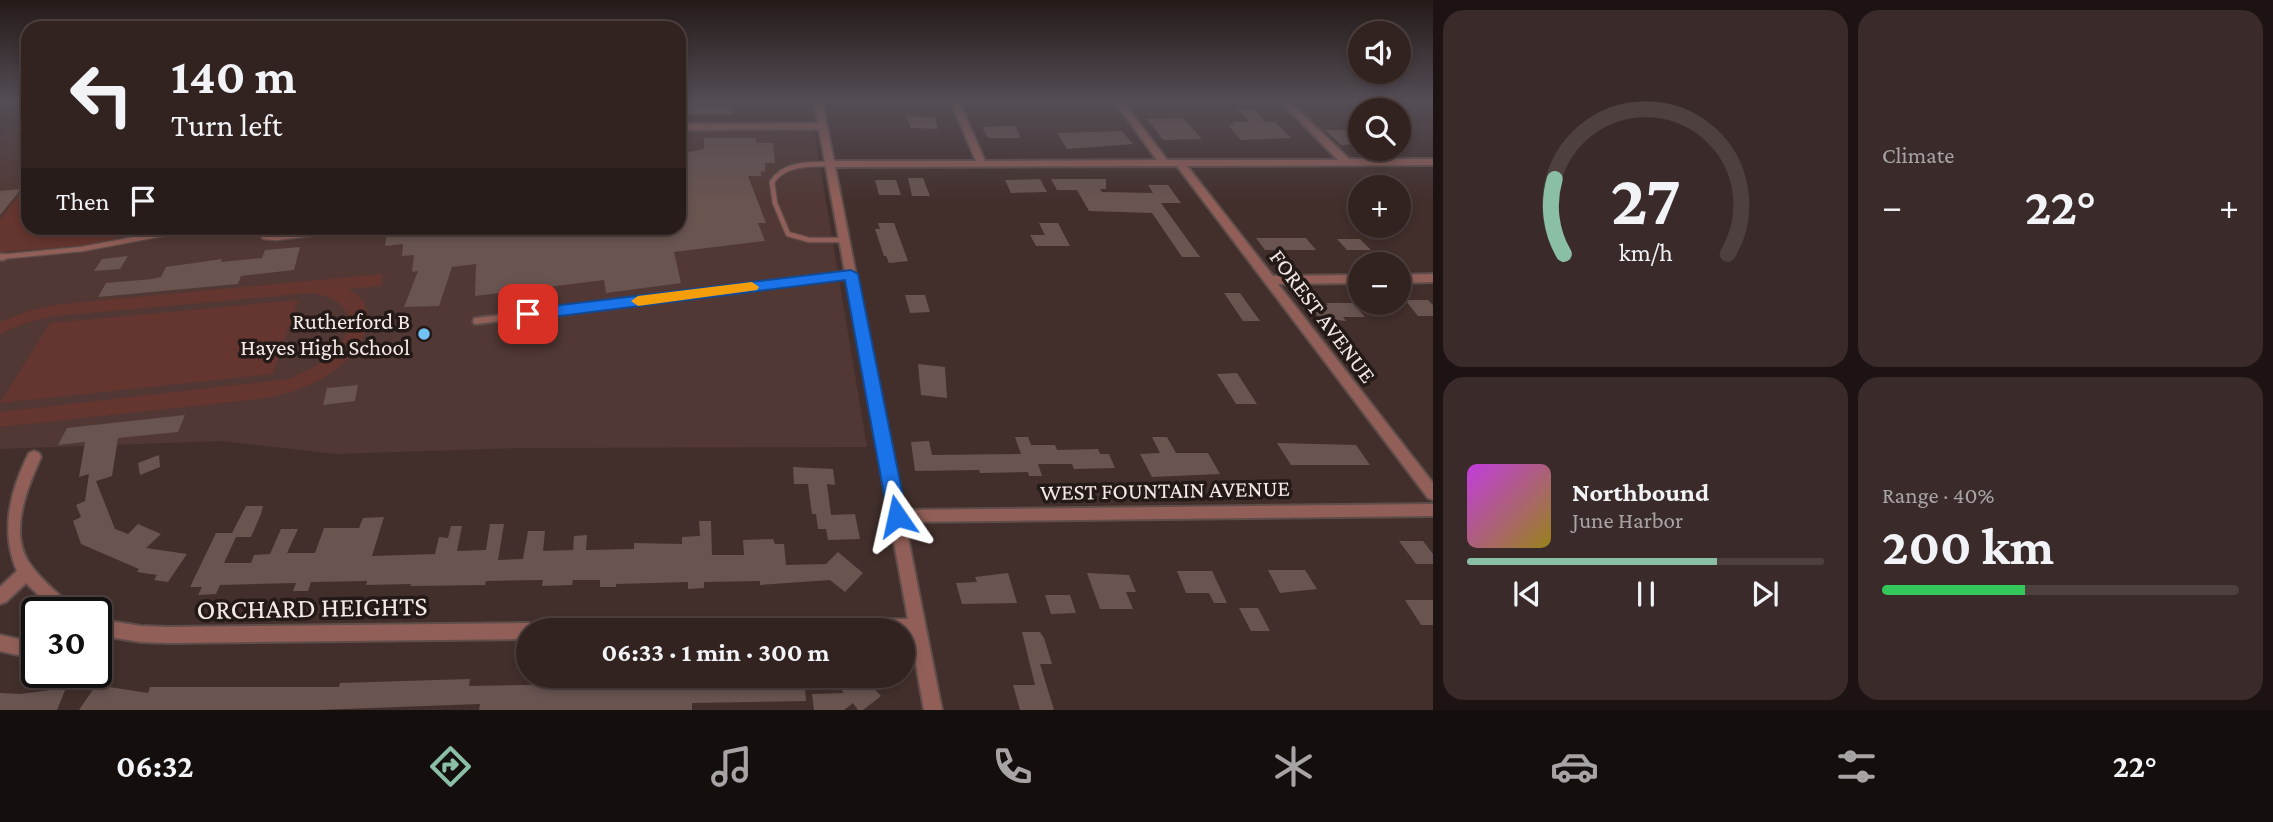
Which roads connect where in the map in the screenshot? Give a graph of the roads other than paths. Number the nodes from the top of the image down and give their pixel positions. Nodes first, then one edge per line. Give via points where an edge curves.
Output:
1 (825, 135) edge
2 (969, 135) edge
3 (1143, 135) edge
4 (1319, 135) edge
5 (1346, 162) junction
6 (1429, 162) edge
7 (1164, 163) junction
8 (1180, 163) junction
9 (830, 164) junction
10 (982, 164) junction
11 (1433, 169) edge
12 (157, 235) edge
13 (264, 235) edge
14 (302, 235) edge
15 (845, 240) junction
16 (0, 257) edge
17 (851, 274) junction
18 (1433, 278) edge
19 (1348, 279) edge
20 (1411, 279) edge
21 (1269, 280) junction
22 (476, 321) dead end
23 (34, 457) dead end
24 (1433, 494) edge
25 (1433, 510) edge
26 (897, 516) junction
27 (27, 571) junction
28 (0, 597) edge
29 (51, 597) edge
30 (915, 627) edge
31 (918, 627) junction
32 (112, 629) edge
33 (516, 631) edge
34 (0, 643) edge
35 (21, 646) edge
36 (933, 710) edge

1 - 9 street
2 - 10 street
3 - 7 street
4 - 5 street
5 - 6 street
5 - 8 street
6 - 11 lane
7 - 8 street
7 - 10 street
8 - 21 street, FOREST AVENUE
9 - 10 street
9 - 15 street
9 - 15 lane via 794,166 781,172 772,183 772,192 788,234 809,240
12 - 16 lane
13 - 14 lane
15 - 17 street
17 - 22 lane
17 - 26 street
18 - 20 street
19 - 21 street
21 - 24 street, FOREST AVENUE
23 - 27 street via 19,492 14,519 19,558
25 - 26 street, WEST FOUNTAIN AVENUE
26 - 31 street
27 - 28 street
27 - 29 street
30 - 31 street
31 - 36 street
32 - 33 street, ORCHARD HEIGHTS via 169,635
34 - 35 street

